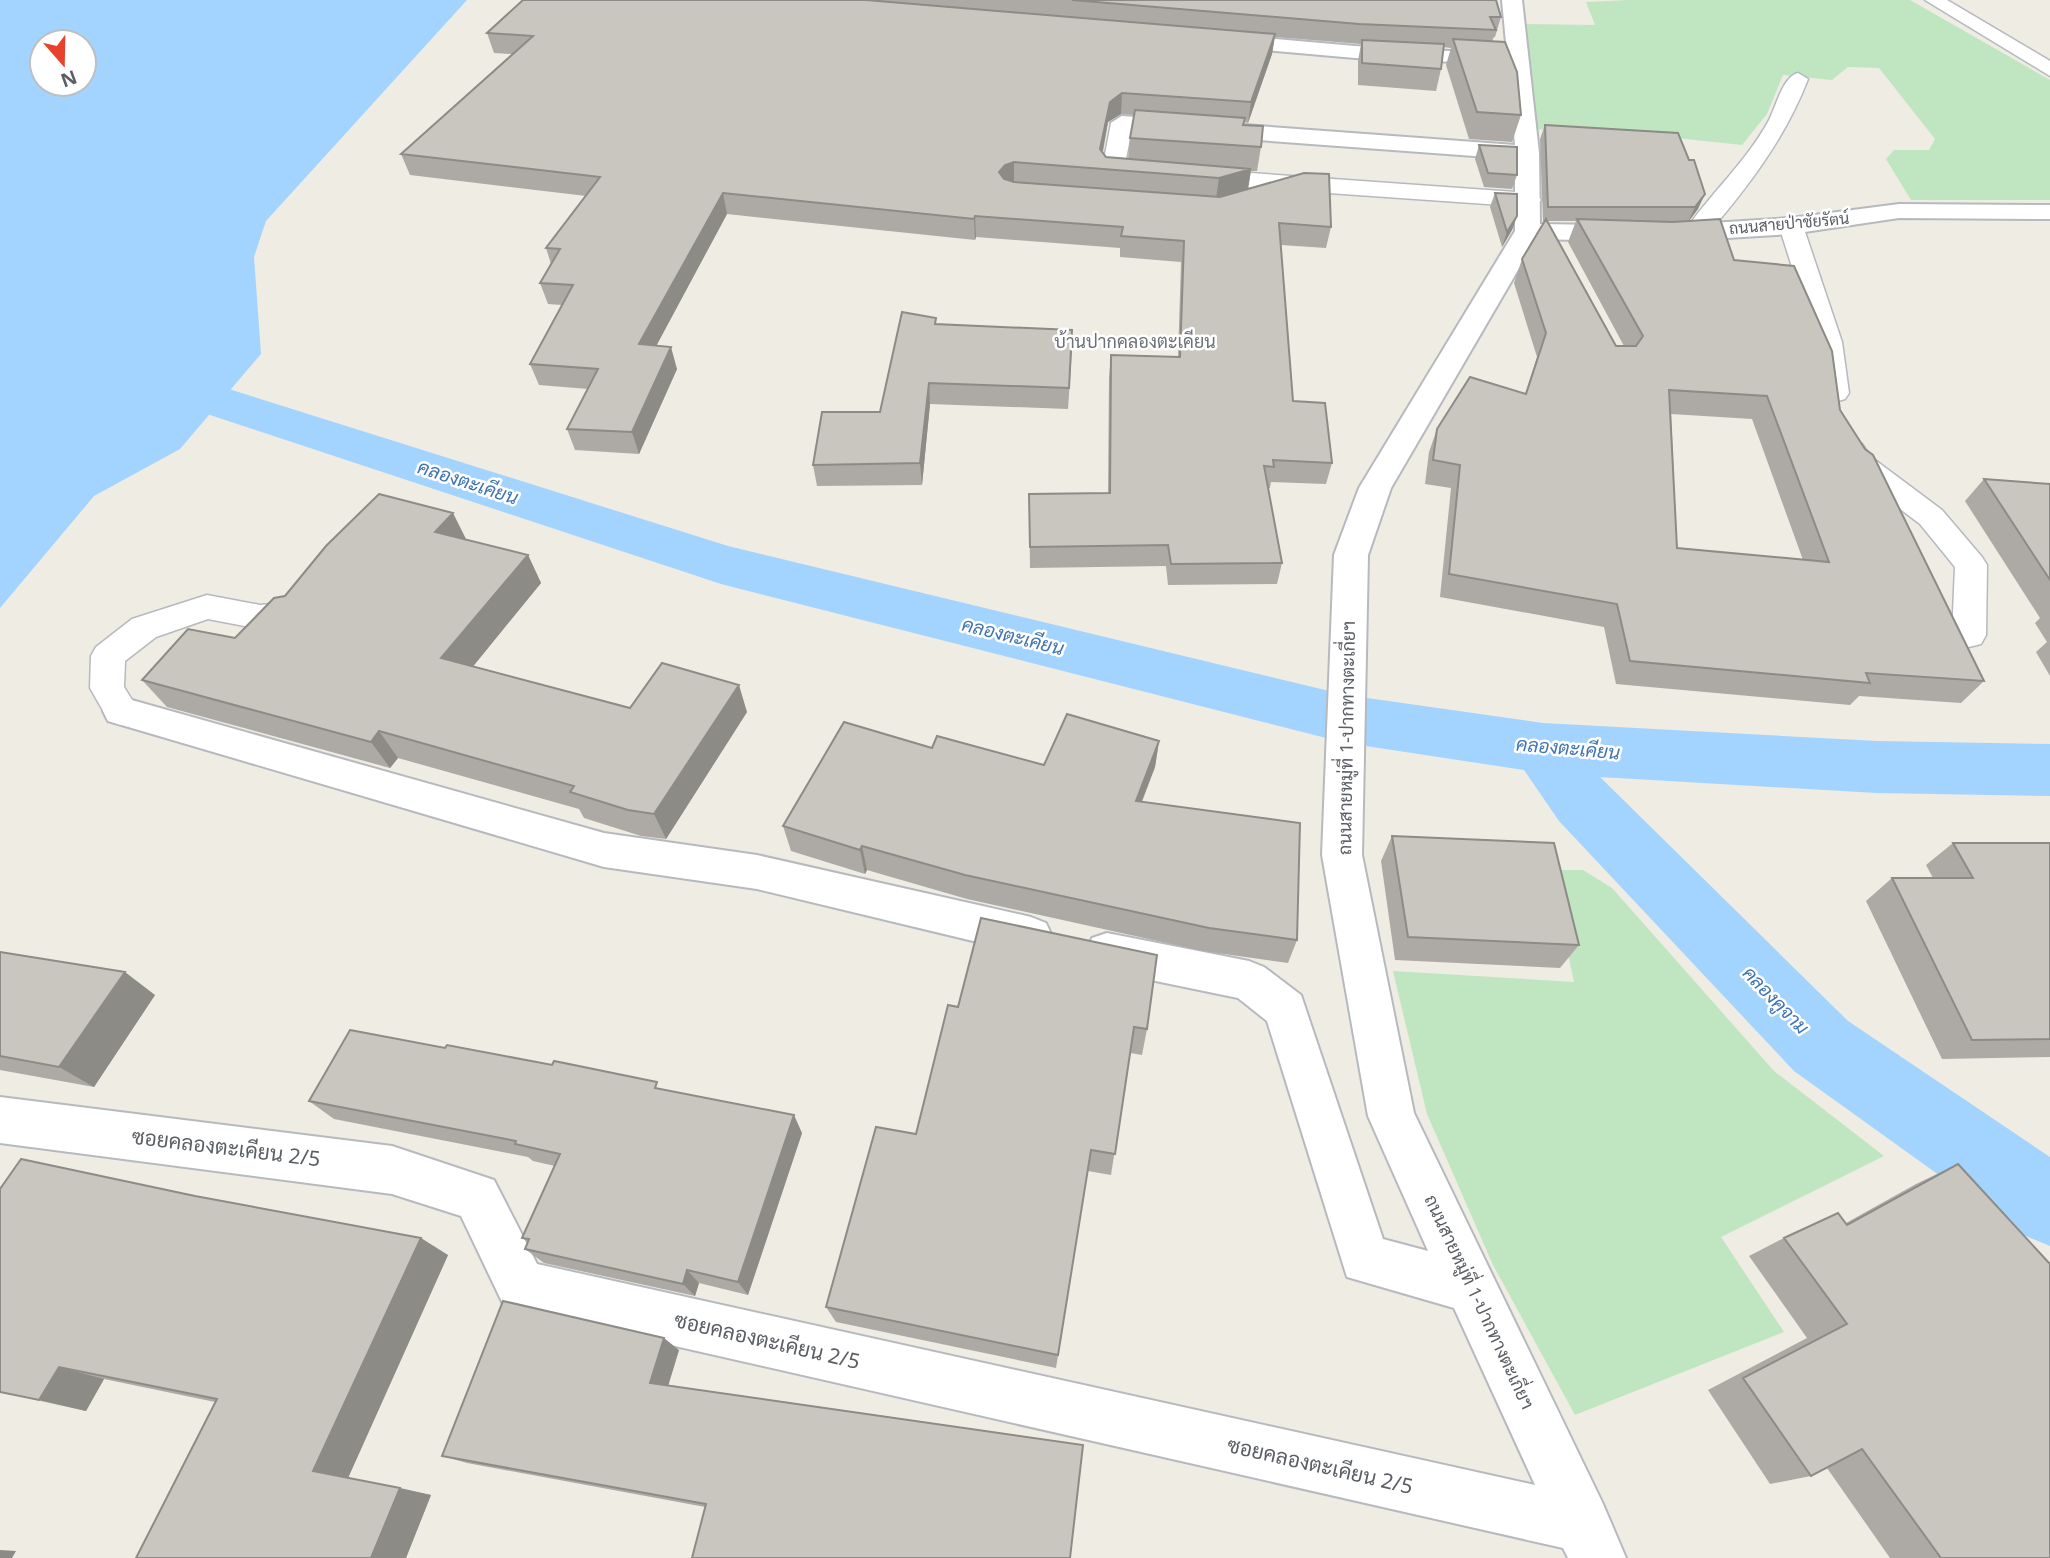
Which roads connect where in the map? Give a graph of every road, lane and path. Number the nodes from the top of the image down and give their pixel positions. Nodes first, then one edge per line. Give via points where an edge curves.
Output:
1 (1512, 0) edge
2 (1934, 0) edge
3 (1198, 38) edge
4 (1518, 60) junction
5 (2050, 70) edge
6 (1798, 79) dead end
7 (1122, 123) joint
8 (1527, 153) junction
9 (1299, 184) junction
10 (1529, 200) junction
11 (1241, 202) edge
12 (2050, 212) edge
13 (1791, 226) junction
14 (1538, 231) junction
15 (1697, 232) junction
16 (1560, 255) edge
17 (326, 575) edge
18 (1969, 635) dead end
19 (121, 711) joint
20 (0, 1120) edge
21 (1473, 1288) junction
22 (1590, 1541) edge

1 - 4 street, ถนนสายหมู่ที่ 1-ปากทางตะเกี่ยฯ
2 - 5 lane
3 - 4 street
4 - 8 street, ถนนสายหมู่ที่ 1-ปากทางตะเกี่ยฯ
6 - 15 lane via 1788,108 1743,179
7 - 8 street
7 - 9 lane via 1114,170
8 - 10 street, ถนนสายหมู่ที่ 1-ปากทางตะเกี่ยฯ
9 - 10 lane
9 - 11 lane
10 - 14 street, ถนนสายหมู่ที่ 1-ปากทางตะเกี่ยฯ
12 - 13 street, ถนนสายป่าชัยรัตน์ via 1899,211
13 - 15 street, ถนนสายป่าชัยรัตน์
13 - 18 lane via 1829,342 1839,426 1860,464 1931,517 1972,565
14 - 15 street, ถนนสายป่าชัยรัตน์
14 - 16 lane
14 - 21 street, ถนนสายหมู่ที่ 1-ปากทางตะเกี่ยฯ via 1374,488 1351,555 1342,855 1391,1116
17 - 19 lane via 291,614 260,617 207,607 144,628 108,656 107,688
19 - 21 street via 604,850 757,872 998,929 1249,981 1284,1009 1365,1259
20 - 22 street, ซอยคลองตะเคียน 2/5 via 392,1170 477,1197 521,1286
21 - 22 street, ถนนสายหมู่ที่ 1-ปากทางตะเกี่ยฯ

